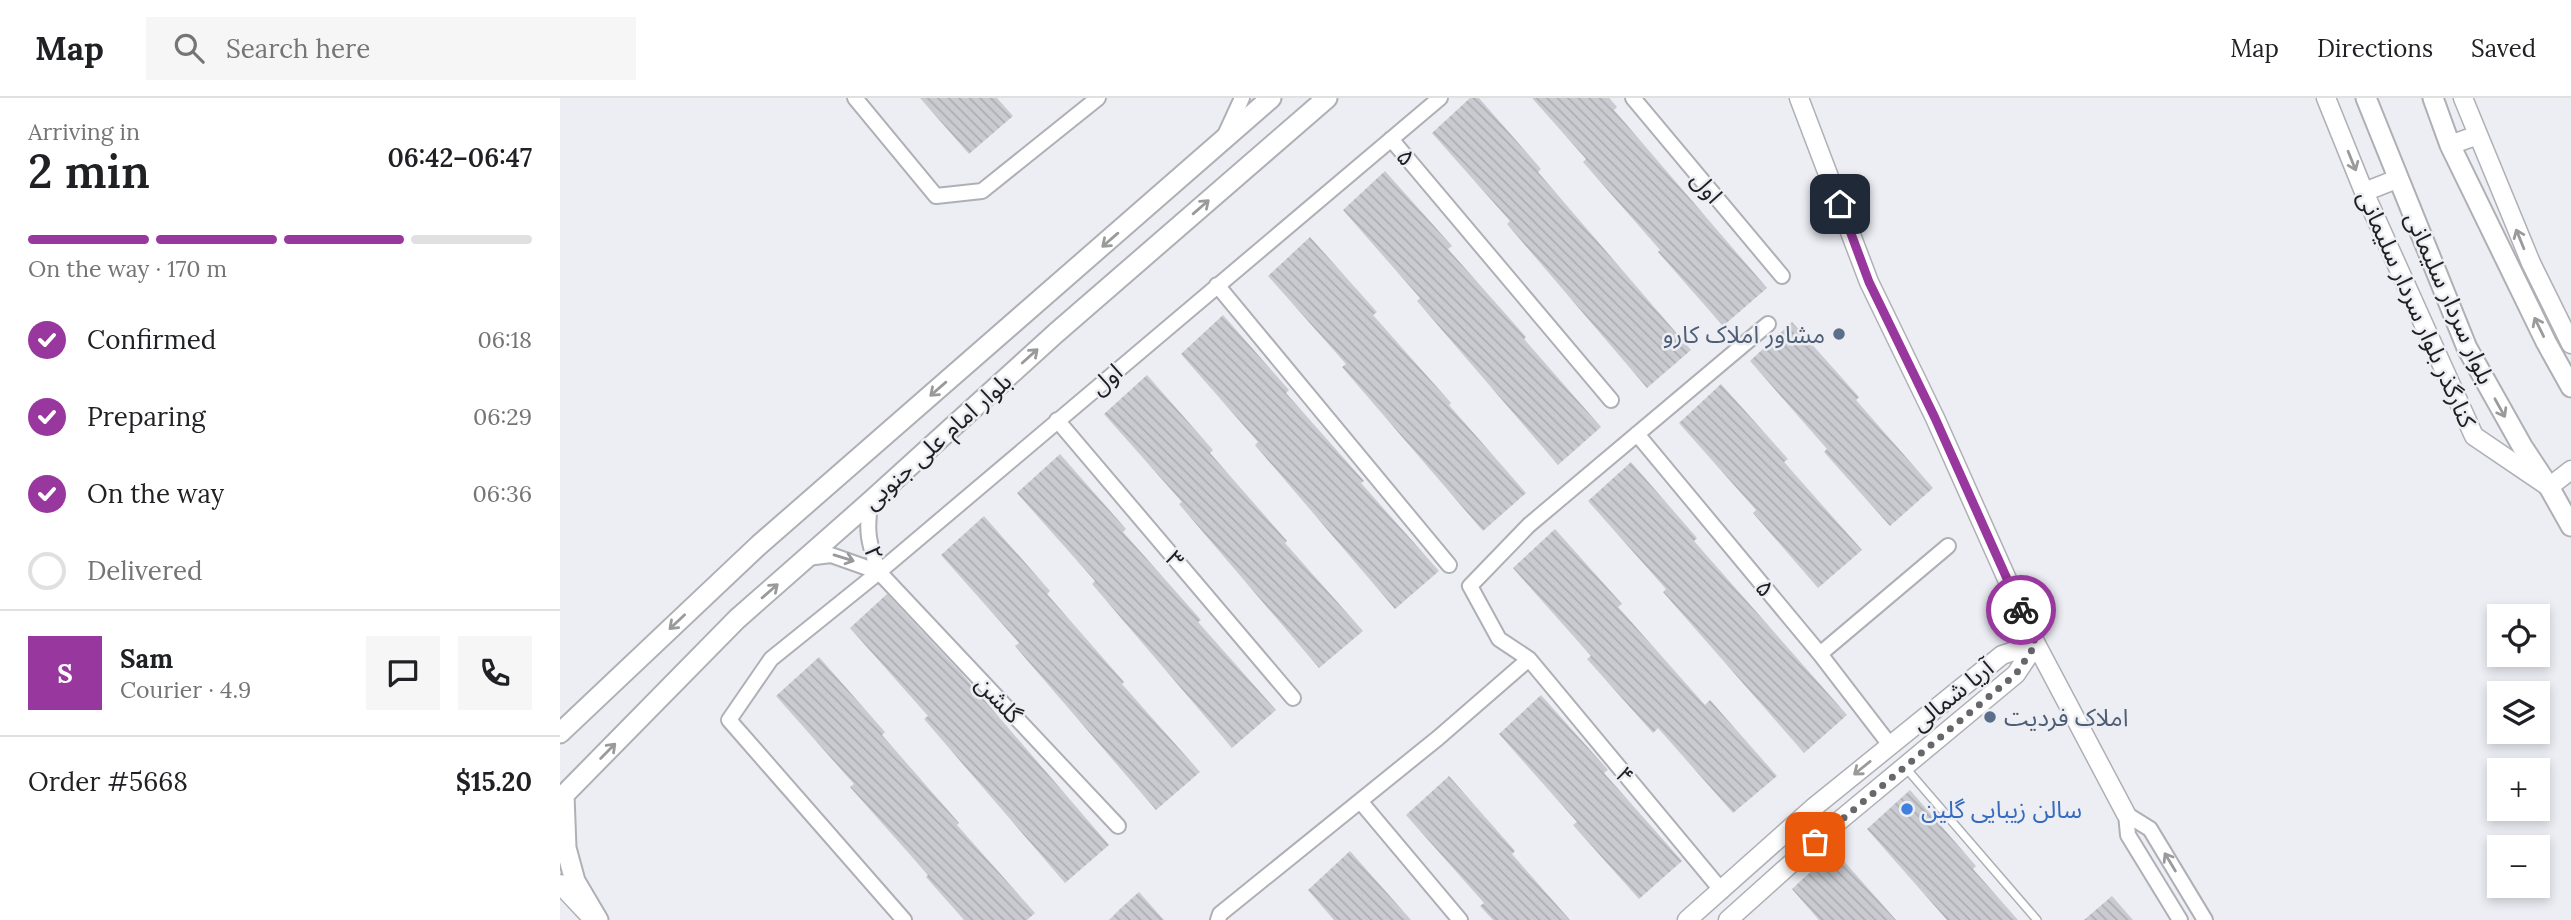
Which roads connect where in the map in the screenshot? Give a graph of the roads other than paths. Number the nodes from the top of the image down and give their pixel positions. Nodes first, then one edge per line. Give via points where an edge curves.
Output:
1 (855, 98) edge
2 (1098, 98) edge
3 (1242, 98) edge
4 (1271, 98) edge
5 (1327, 98) edge
6 (1440, 98) edge
7 (1633, 98) edge
8 (1799, 98) edge
9 (2326, 98) edge
10 (2366, 98) edge
11 (2433, 98) edge
12 (2463, 98) edge
13 (2478, 135) junction
14 (1223, 138) junction
15 (1391, 139) junction
16 (2450, 145) junction
17 (2397, 179) junction
18 (2364, 192) junction
19 (1782, 276) dead end
20 (1217, 285) junction
21 (1768, 324) dead end
22 (2571, 344) edge
23 (2571, 387) edge
24 (1611, 400) dead end
25 (1057, 419) junction
26 (1637, 434) junction
27 (2571, 470) edge
28 (2549, 487) junction
29 (871, 501) junction
30 (2571, 526) edge
31 (1948, 546) dead end
32 (807, 558) junction
33 (1449, 565) dead end
34 (879, 572) junction
35 (2036, 644) junction
36 (1820, 654) junction
37 (1529, 659) junction
38 (1293, 698) dead end
39 (560, 733) edge
40 (1890, 745) junction
41 (1905, 767) junction
42 (562, 797) edge
43 (1360, 801) junction
44 (2126, 814) junction
45 (1118, 826) dead end
46 (560, 884) edge
47 (1722, 891) junction
48 (595, 920) edge
49 (904, 920) edge
50 (1218, 920) edge
51 (1460, 920) edge
52 (1687, 920) edge
53 (1728, 920) edge
54 (2037, 920) edge
55 (2180, 920) edge
56 (2205, 920) edge

1 - 2 street via 936,196 982,191
3 - 14 street
4 - 14 main road, بلوار امام علی جنوبی
29 -> 5 main road, بلوار امام علی جنوبی via 1056,332
6 - 15 street, اول
7 - 19 street, اول
8 - 35 street via 1869,282
9 -> 18 street, کنارگذر بلوار سردار سلیمانی
10 - 17 main road, بلوار سردار سلیمانی
11 - 16 main road
12 - 13 street
13 - 16 street
22 -> 13 street via 2530,263
14 -> 39 main road, بلوار امام علی جنوبی via 759,545
15 - 20 street, اول
15 - 24 street, ۵
23 -> 16 main road
17 - 18 street
17 -> 28 main road, بلوار سردار سلیمانی via 2467,348
18 - 28 street, کنارگذر بلوار سردار سلیمانی via 2474,436
20 - 25 street, اول
20 - 33 street
21 - 26 street
25 - 34 street, اول
25 - 38 street, ۳
26 - 36 street, ۵
26 - 37 street, ۴ via 1529,525 1470,586 1499,639
27 - 28 street
28 - 30 main road, بلوار سردار سلیمانی
29 - 32 main road, بلوار امام علی جنوبی
29 - 34 street, ۲ via 869,542
31 - 36 street
32 -> 34 street, ۲ via 831,555
42 -> 32 main road, بلوار امام علی جنوبی via 737,619
34 - 45 street, گلشن
34 - 49 street, اول via 772,659 729,720
35 - 40 street, آریا شمالی via 2002,655
35 - 41 street, آریا شمالی via 2016,674
35 - 44 street
36 - 40 street, ۵
37 - 43 street
37 - 47 street, ۴
40 -> 47 street, آریا شمالی
41 - 53 street, آریا شمالی
41 - 54 lane
42 - 48 main road via 566,848 575,881
43 - 50 street
43 - 51 street
44 - 55 street via 2128,835
56 -> 44 street via 2151,830
46 - 48 street
47 - 52 street, آریا شمالی

